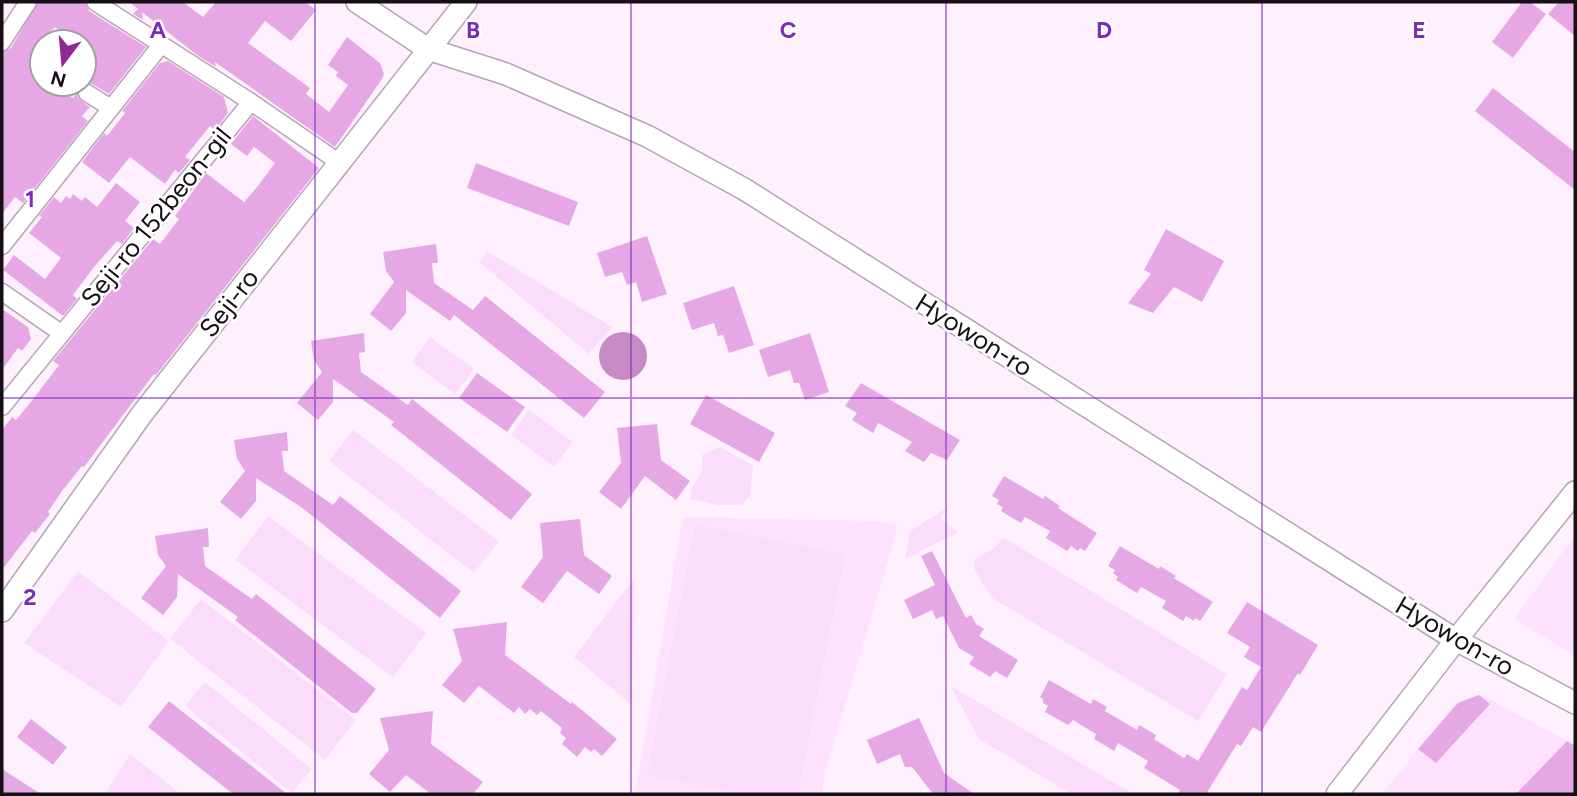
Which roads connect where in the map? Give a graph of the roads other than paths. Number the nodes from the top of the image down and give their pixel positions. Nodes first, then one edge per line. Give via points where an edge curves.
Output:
1 (28, 2) edge
2 (95, 2) edge
3 (357, 2) edge
4 (466, 2) edge
5 (2, 42) edge
6 (161, 45) junction
7 (428, 49) junction
8 (94, 98) edge
9 (251, 102) junction
10 (111, 108) junction
11 (340, 163) junction
12 (2, 246) edge
13 (2, 292) edge
14 (61, 333) junction
15 (2, 407) edge
16 (1571, 506) edge
17 (2, 611) edge
18 (1456, 640) junction
19 (1575, 703) edge
20 (1337, 794) edge

1 - 5 street
2 - 6 street, Seji-ro 152beon-gil
3 - 7 street, Hyowon-ro
4 - 7 street, Seji-ro
6 - 9 street, Seji-ro 152beon-gil
6 - 10 street
7 - 11 street, Seji-ro
7 - 18 street, Hyowon-ro via 506,74 647,136 744,189
8 - 10 street
9 - 11 street, Seji-ro 152beon-gil
9 - 14 street, Seji-ro 152beon-gil
10 - 12 street
11 - 17 street, Seji-ro via 142,414
13 - 14 street
14 - 15 street, Seji-ro 152beon-gil
16 - 18 street
18 - 19 street, Hyowon-ro
18 - 20 street

